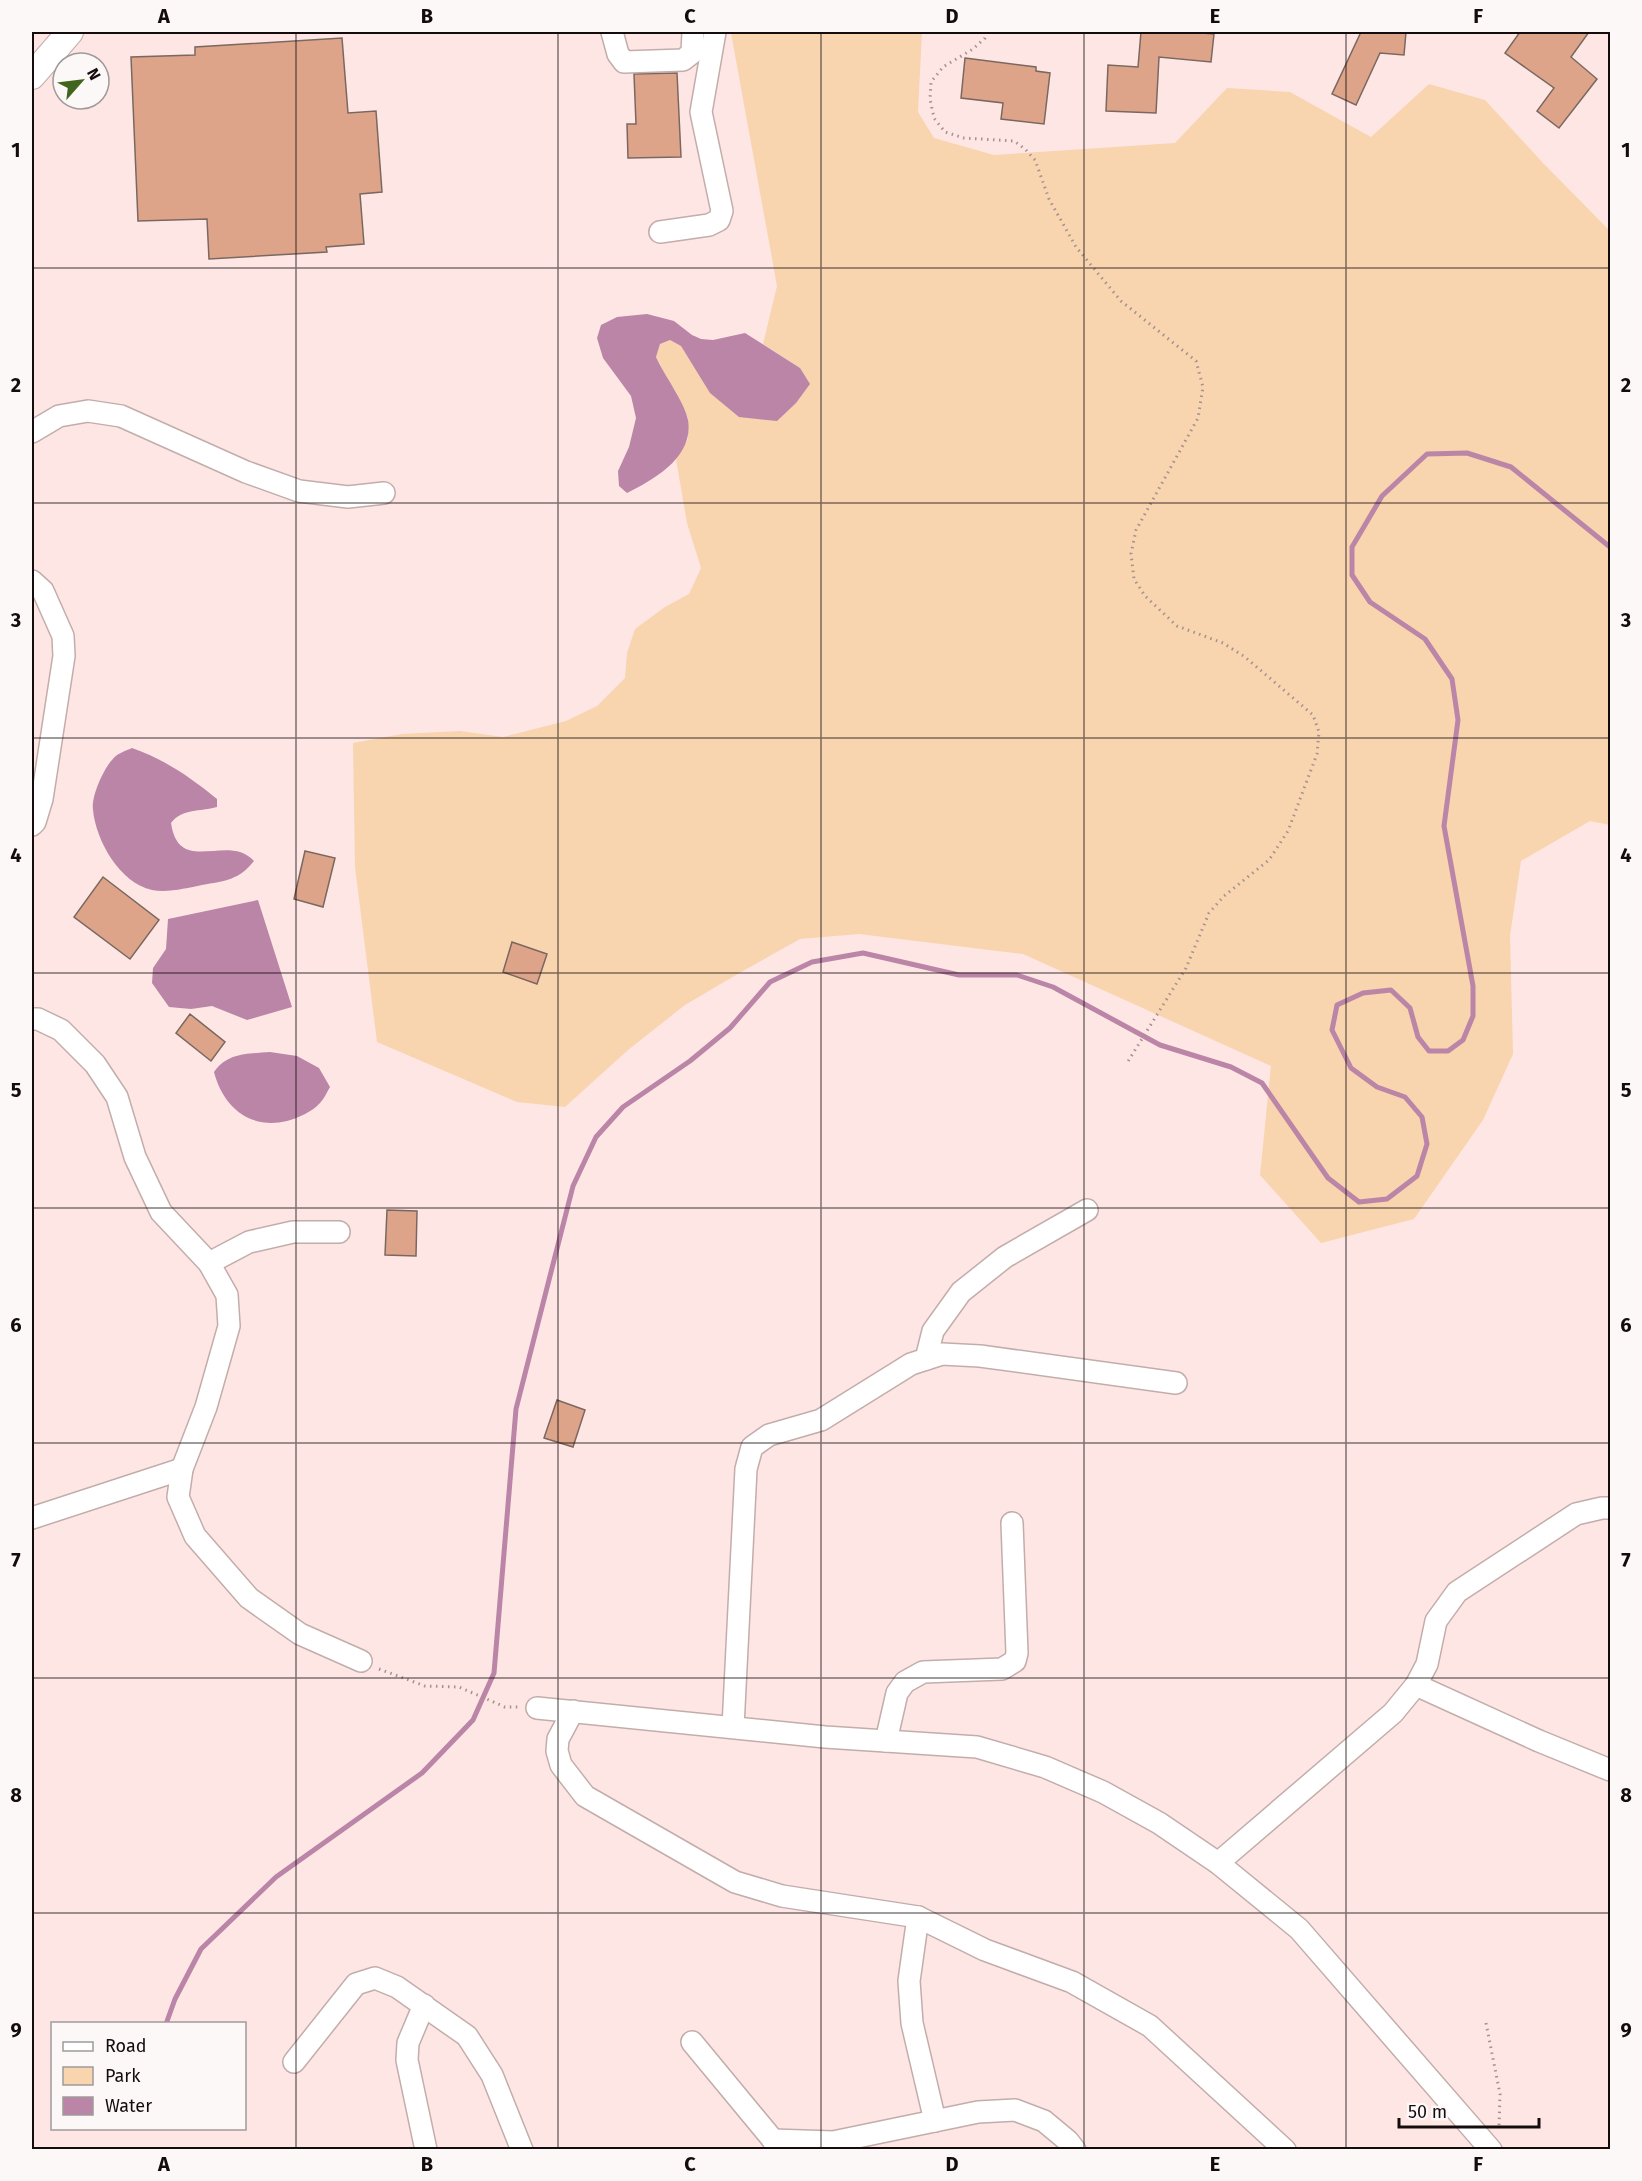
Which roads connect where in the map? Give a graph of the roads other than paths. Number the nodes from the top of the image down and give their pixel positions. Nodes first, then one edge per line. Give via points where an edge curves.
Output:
1 (70, 32) edge
2 (612, 32) edge
3 (693, 32) edge
4 (715, 32) edge
5 (32, 76) edge
6 (660, 232) dead end
7 (32, 432) edge
8 (384, 493) dead end
9 (32, 581) edge
10 (32, 825) edge
11 (32, 1019) edge
12 (1087, 1210) dead end
13 (339, 1232) dead end
14 (208, 1263) junction
15 (926, 1359) junction
16 (1176, 1383) dead end
17 (182, 1469) junction
18 (1611, 1508) edge
19 (32, 1518) edge
20 (1012, 1523) dead end
21 (361, 1661) road end
22 (1416, 1685) junction
23 (537, 1708) dead end
24 (573, 1711) junction
25 (733, 1727) junction
26 (886, 1741) junction
27 (1610, 1770) edge
28 (1218, 1863) junction
29 (918, 1917) junction
30 (424, 2006) junction
31 (692, 2042) dead end
32 (294, 2062) dead end
33 (935, 2121) junction
34 (1495, 2144) edge
35 (775, 2145) edge
36 (426, 2150) edge
37 (522, 2150) edge
38 (1075, 2150) edge
39 (1285, 2150) edge

1 - 5 main road
2 - 3 street via 624,62 682,60 692,53
4 - 6 street via 701,112 722,211 719,220 709,225
7 - 8 street via 59,416 88,411 122,416 246,472 299,491 348,497
9 - 10 street via 43,591 63,636 64,656 42,799
11 - 14 street via 61,1030 95,1064 117,1096 135,1157 161,1212
12 - 15 street via 1005,1257 961,1292 933,1331
13 - 14 street via 293,1232 249,1242
14 - 17 street via 227,1295 229,1326 206,1407
15 - 16 street via 942,1354 980,1356
15 - 25 street via 911,1364 821,1420 769,1436 752,1447 746,1469
17 - 19 street
17 - 21 street via 178,1497 195,1536 249,1598 300,1635
18 - 22 street via 1576,1514 1457,1592 1436,1621 1427,1664
20 - 26 street via 1015,1661 1002,1669 923,1672 905,1682 897,1693
22 - 27 street
22 - 28 street via 1393,1713 1347,1755
23 - 24 street
24 - 25 street
24 - 29 street via 558,1739 557,1751 561,1765 585,1796 735,1882 782,1896
25 - 26 street
26 - 28 street via 977,1748 1045,1767 1150,1818
28 - 34 street via 1299,1929
29 - 33 street via 909,1981 912,2023
29 - 39 street via 985,1950 1072,1982 1150,2026
30 - 32 street via 397,1987 375,1978 356,1984
30 - 36 street via 408,2043 407,2060
30 - 37 street via 467,2036 492,2075
31 - 35 street
33 - 35 street via 833,2142
33 - 38 street via 978,2112 1015,2110 1044,2121

